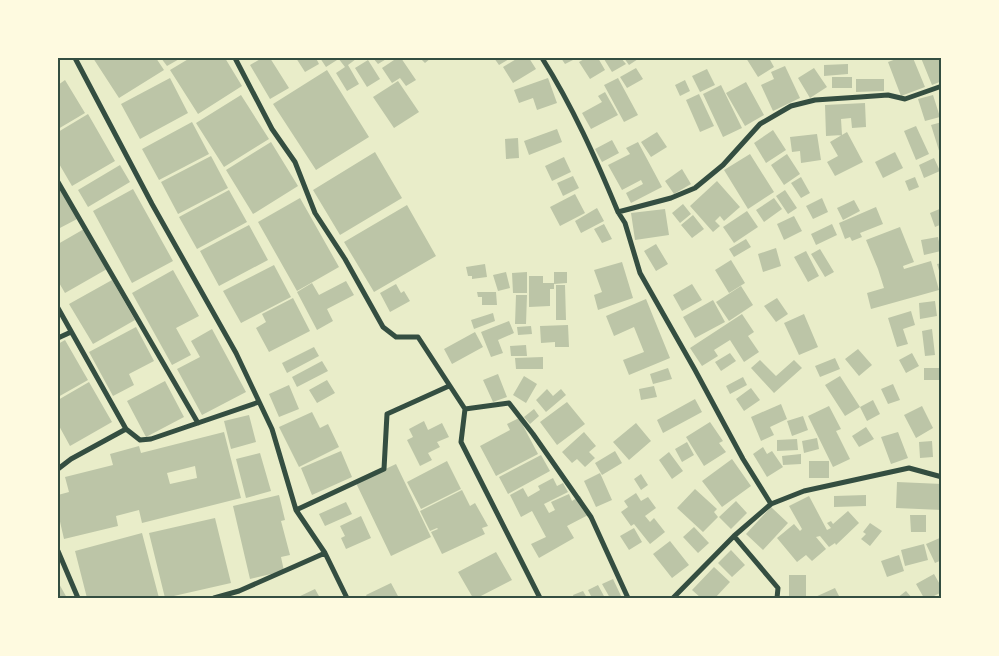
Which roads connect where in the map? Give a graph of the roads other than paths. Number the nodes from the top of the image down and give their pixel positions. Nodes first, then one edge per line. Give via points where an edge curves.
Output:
1 (75, 58) edge
2 (235, 58) edge
3 (542, 58) edge
4 (942, 86) edge
5 (58, 182) edge
6 (618, 212) junction
7 (58, 308) edge
8 (71, 332) junction
9 (58, 338) edge
10 (449, 386) junction
11 (259, 402) junction
12 (466, 409) junction
13 (198, 423) junction
14 (126, 429) junction
15 (58, 469) edge
16 (942, 477) edge
17 (771, 504) junction
18 (296, 510) junction
19 (734, 536) junction
20 (58, 551) edge
21 (325, 553) junction
22 (230, 597) edge
23 (78, 598) edge
24 (214, 598) edge
25 (347, 598) edge
26 (540, 598) edge
27 (628, 598) edge
28 (673, 598) edge
29 (777, 598) edge

1 - 11 street via 236,353
2 - 10 street via 272,129 295,162 315,212 383,327 396,337 418,337
3 - 6 street via 588,140
4 - 6 street via 905,98 815,100 791,106 760,124 723,165 695,188
5 - 13 street
6 - 17 street via 625,223 640,273
7 - 8 street
8 - 9 street
8 - 14 street
10 - 12 street
10 - 18 street via 388,414 384,469
11 - 13 street
11 - 18 street via 272,430
12 - 26 street via 462,442
12 - 27 street via 509,403 591,518
13 - 14 street via 140,440
14 - 15 street
16 - 17 street via 909,468 804,491
17 - 19 street
18 - 21 street
19 - 28 street
19 - 29 street via 778,588
20 - 23 street
21 - 22 street
21 - 25 street
22 - 24 street

